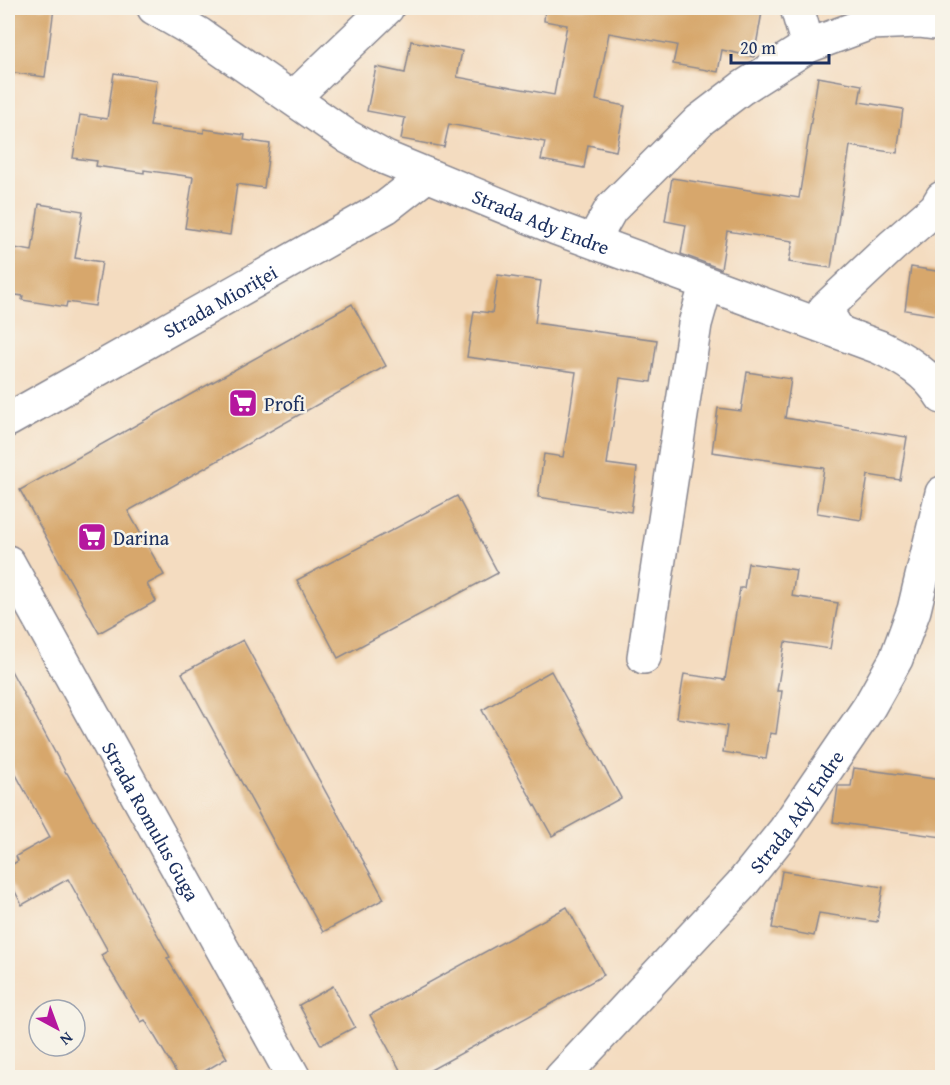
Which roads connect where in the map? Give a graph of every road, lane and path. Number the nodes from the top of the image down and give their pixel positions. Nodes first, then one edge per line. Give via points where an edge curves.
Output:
1 (154, 8) edge
2 (387, 8) edge
3 (797, 8) edge
4 (942, 24) edge
5 (808, 46) junction
6 (293, 98) junction
7 (427, 175) junction
8 (942, 198) edge
9 (601, 244) junction
10 (706, 285) junction
11 (839, 332) junction
12 (942, 397) edge
13 (8, 420) edge
14 (942, 493) edge
15 (8, 562) edge
16 (644, 657) dead end
17 (294, 1077) edge
18 (561, 1077) edge

1 - 6 street, Strada Ady Endre
2 - 6 street
3 - 5 street
4 - 5 street via 870,23
5 - 9 street via 700,120 611,209 598,232
6 - 7 street, Strada Ady Endre via 357,142
7 - 9 street, Strada Ady Endre
7 - 13 street, Strada Mioriței via 386,207
8 - 11 street via 936,208 825,309
9 - 10 street, Strada Ady Endre
10 - 11 street, Strada Ady Endre
10 - 16 street via 695,324
11 - 12 street, Strada Ady Endre via 905,360 926,376
14 - 18 street, Strada Ady Endre via 914,610 896,659 869,707 785,830 741,885
15 - 17 street, Strada Romulus Guga

